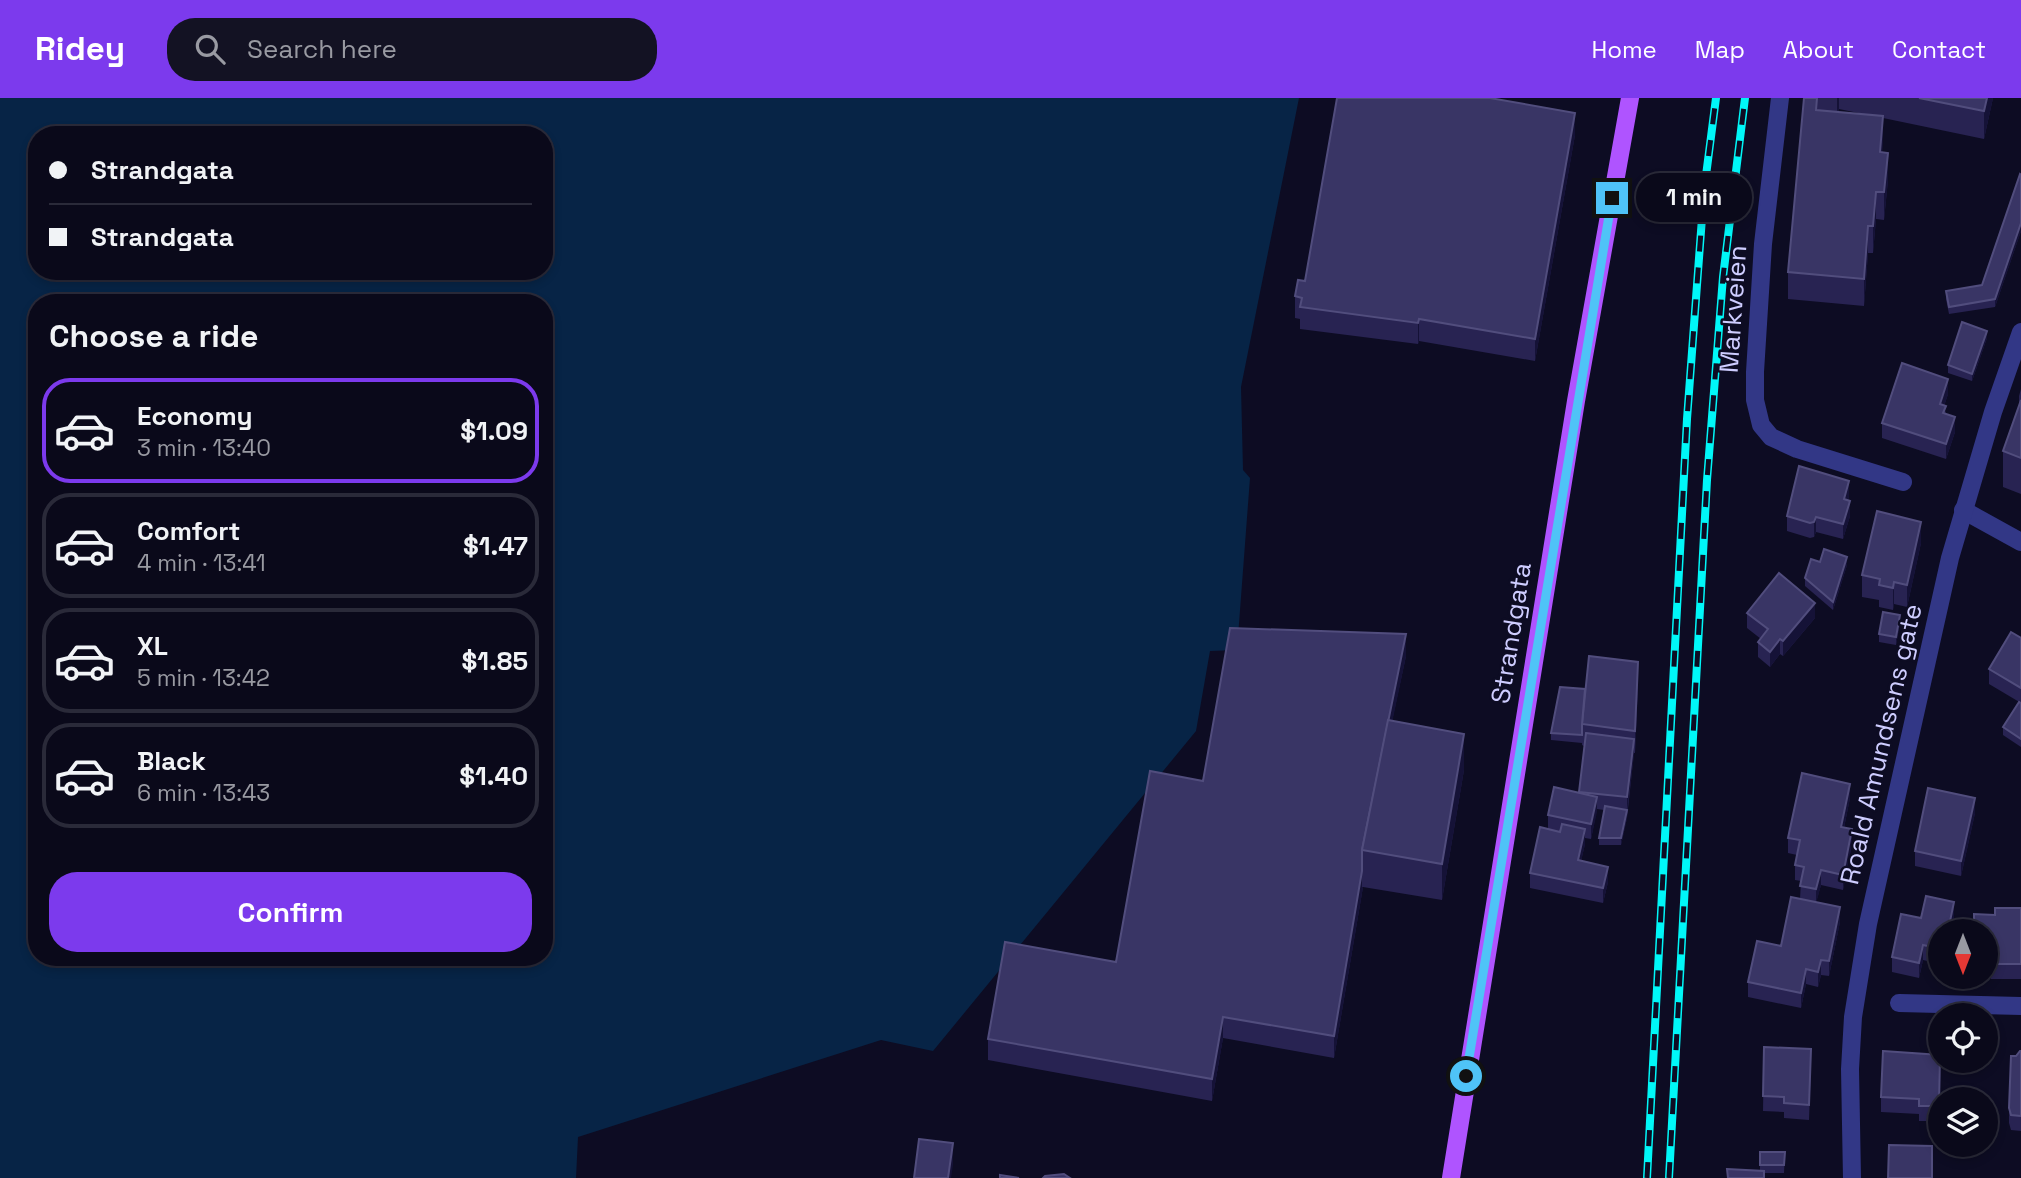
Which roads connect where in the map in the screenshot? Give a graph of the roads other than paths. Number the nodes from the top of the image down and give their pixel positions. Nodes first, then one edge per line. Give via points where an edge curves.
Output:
1 (1630, 98) edge
2 (1780, 98) edge
3 (2021, 332) edge
4 (1903, 482) dead end
5 (1963, 510) junction
6 (2021, 542) edge
7 (1899, 1003) dead end
8 (2021, 1006) edge
9 (1451, 1178) edge
10 (1852, 1178) edge

1 - 9 main road, Strandgata via 1576,401
2 - 4 street, Markveien via 1763,244 1755,372 1761,425 1771,437 1797,449
3 - 5 street, Roald Amundsens gate
5 - 6 street
5 - 10 street, Roald Amundsens gate via 1864,947 1850,1069
7 - 8 street

